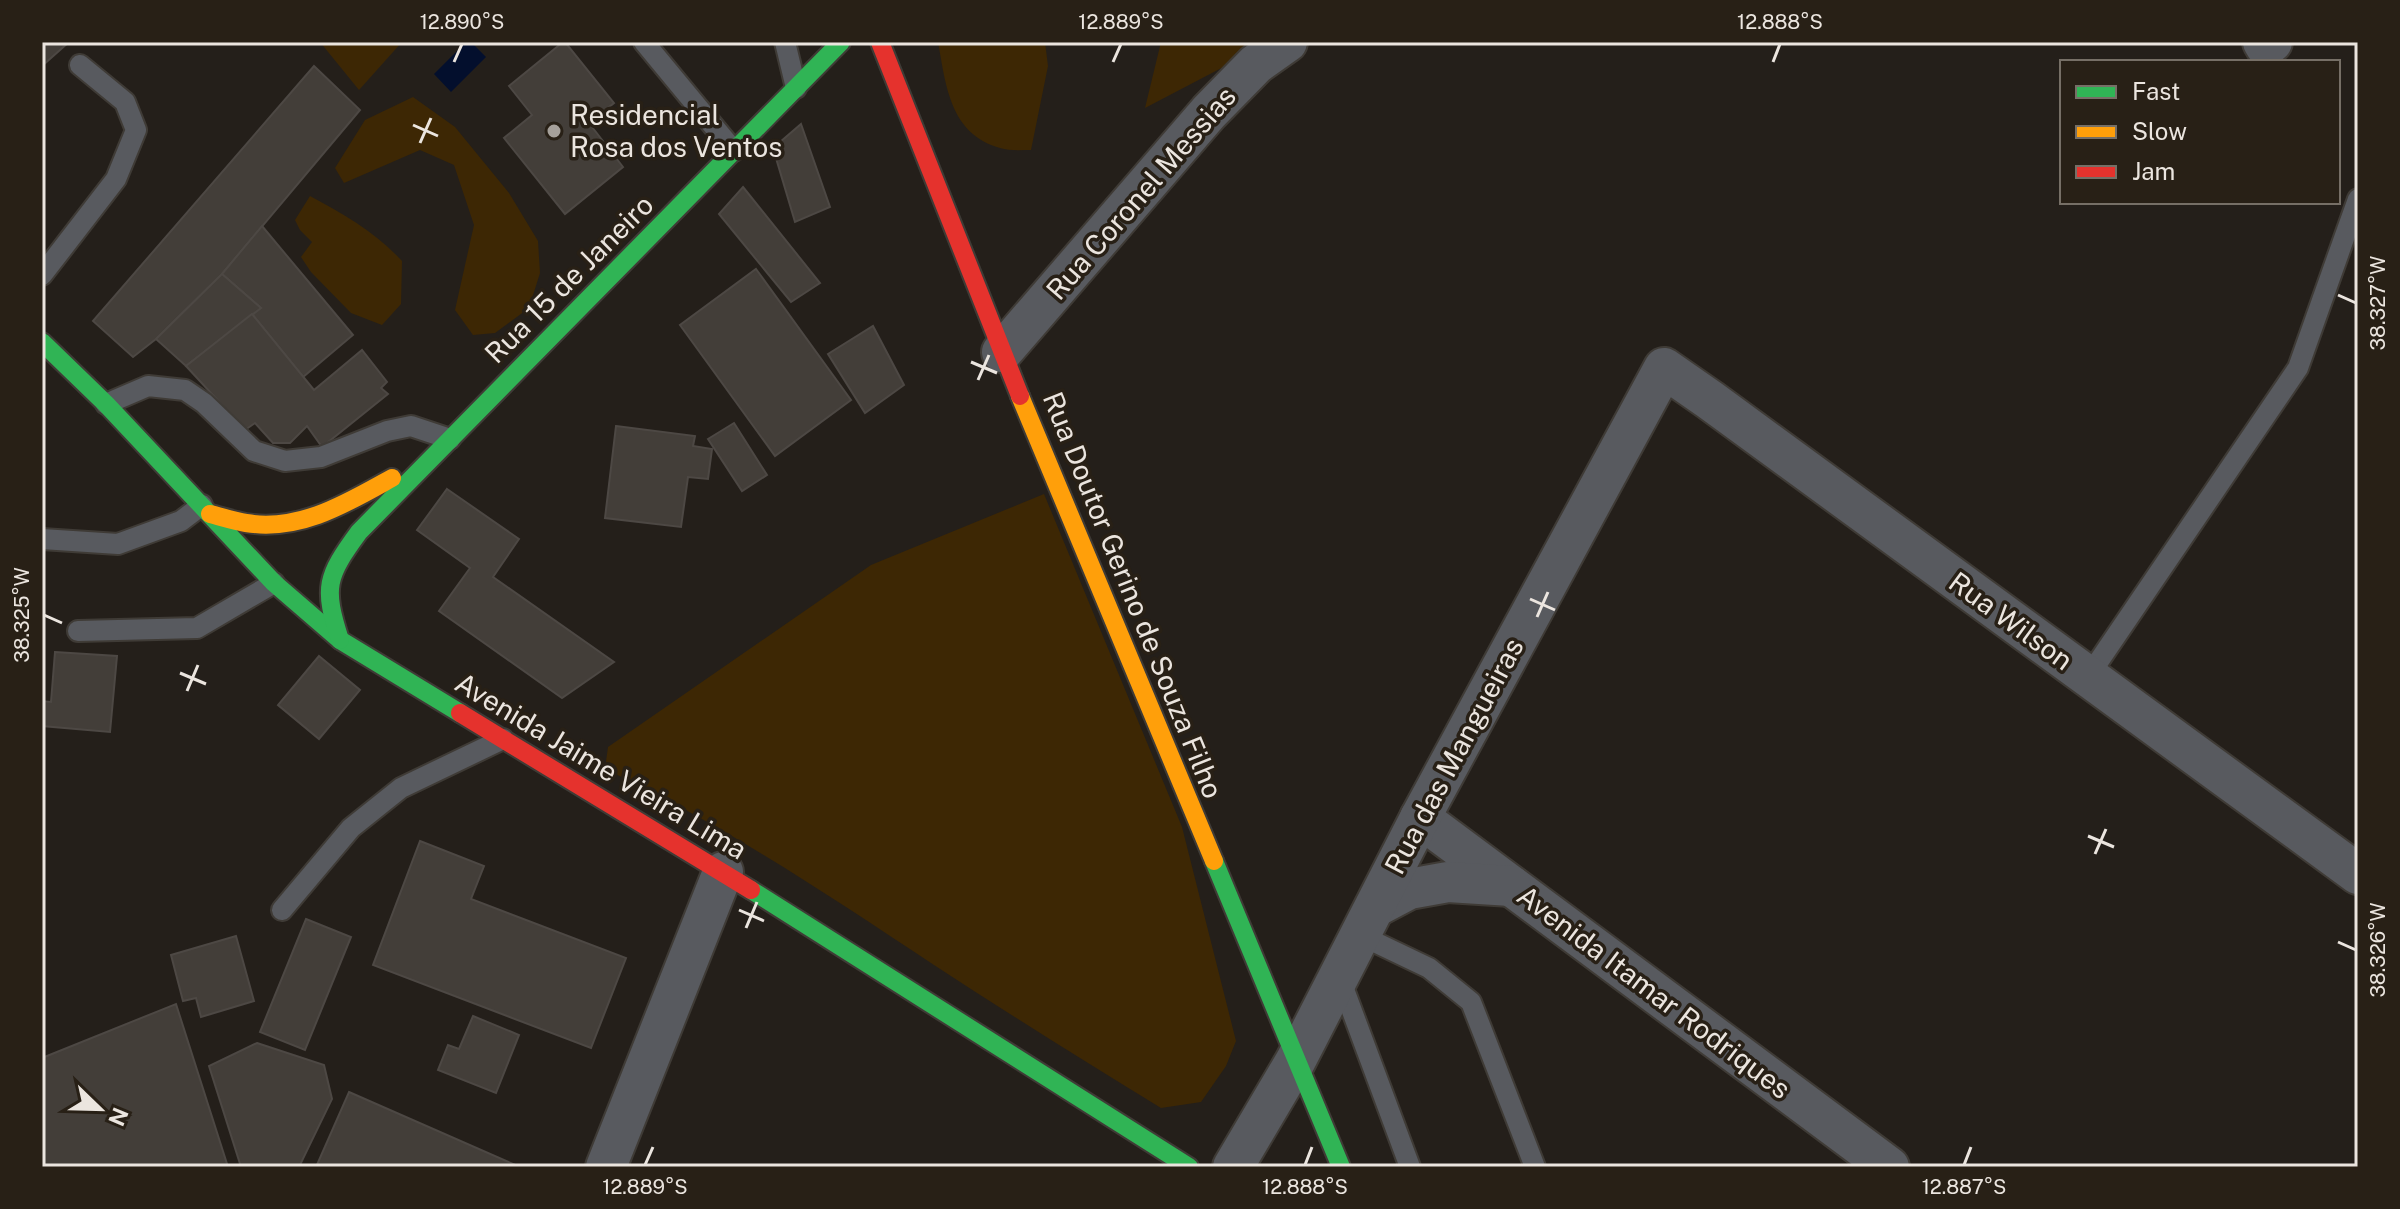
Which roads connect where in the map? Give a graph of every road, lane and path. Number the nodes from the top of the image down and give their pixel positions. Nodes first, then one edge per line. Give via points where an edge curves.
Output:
1 (644, 42) edge
2 (785, 42) edge
3 (841, 42) edge
4 (880, 42) edge
5 (1287, 42) edge
6 (2263, 42) edge
7 (2272, 42) edge
8 (80, 65) dead end
9 (796, 88) junction
10 (734, 151) junction
11 (2358, 199) edge
12 (49, 250) edge
13 (42, 275) edge
14 (42, 342) edge
15 (1002, 352) junction
16 (1664, 368) joint
17 (106, 404) junction
18 (443, 446) junction
19 (206, 509) junction
20 (42, 539) edge
21 (274, 583) junction
22 (78, 631) dead end
23 (340, 640) junction
24 (2088, 677) junction
25 (503, 739) junction
26 (1420, 818) junction
27 (723, 872) junction
28 (2358, 874) edge
29 (1511, 886) junction
30 (282, 910) dead end
31 (1367, 921) junction
32 (1339, 976) junction
33 (1295, 1062) junction
34 (606, 1167) edge
35 (1189, 1167) edge
36 (1233, 1167) edge
37 (1341, 1167) edge
38 (1410, 1167) edge
39 (1535, 1167) edge
40 (1889, 1167) edge

1 - 10 lane
2 - 9 lane
3 - 9 main road, Rua 15 de Janeiro
4 - 15 main road, Rua Doutor Gerino de Souza Filho
5 - 15 street, Rua Coronel Messias via 1256,64 1209,112
6 - 7 street via 2266,47
8 - 12 lane via 125,102 136,130 116,179
9 - 10 main road, Rua 15 de Janeiro
10 - 18 main road, Rua 15 de Janeiro
11 - 24 lane via 2298,368
12 - 13 lane
14 - 17 main road, Avenida Jaime Vieira Lima
15 - 33 main road, Rua Doutor Gerino de Souza Filho
16 - 24 street, Rua Wilson
16 - 26 street, Rua das Mangueiras
17 - 18 lane via 148,386 185,390 254,451 285,461 321,457 411,426
17 - 19 main road, Avenida Jaime Vieira Lima
18 - 19 main road, Rua 15 de Janeiro via 337,509 291,524 252,524
18 - 23 main road, Rua 15 de Janeiro via 340,556 327,599
19 - 20 lane via 118,544
19 - 21 main road, Avenida Jaime Vieira Lima
21 - 22 lane via 197,628
21 - 23 main road, Avenida Jaime Vieira Lima
23 - 25 main road, Avenida Jaime Vieira Lima
24 - 28 street, Rua Wilson
25 - 27 main road, Avenida Jaime Vieira Lima
25 - 30 lane via 401,788 351,828
26 - 29 street, Avenida Itamar Rodriques
26 - 31 street, Rua das Mangueiras
27 - 34 street
27 - 35 main road, Avenida Jaime Vieira Lima
29 - 31 street via 1448,882 1409,889
29 - 40 street, Avenida Itamar Rodriques
31 - 32 street, Rua das Mangueiras
31 - 39 lane via 1471,1002
32 - 33 street, Rua das Mangueiras
32 - 38 lane
33 - 36 street, Rua das Mangueiras
33 - 37 main road, Rua Doutor Gerino de Souza Filho

